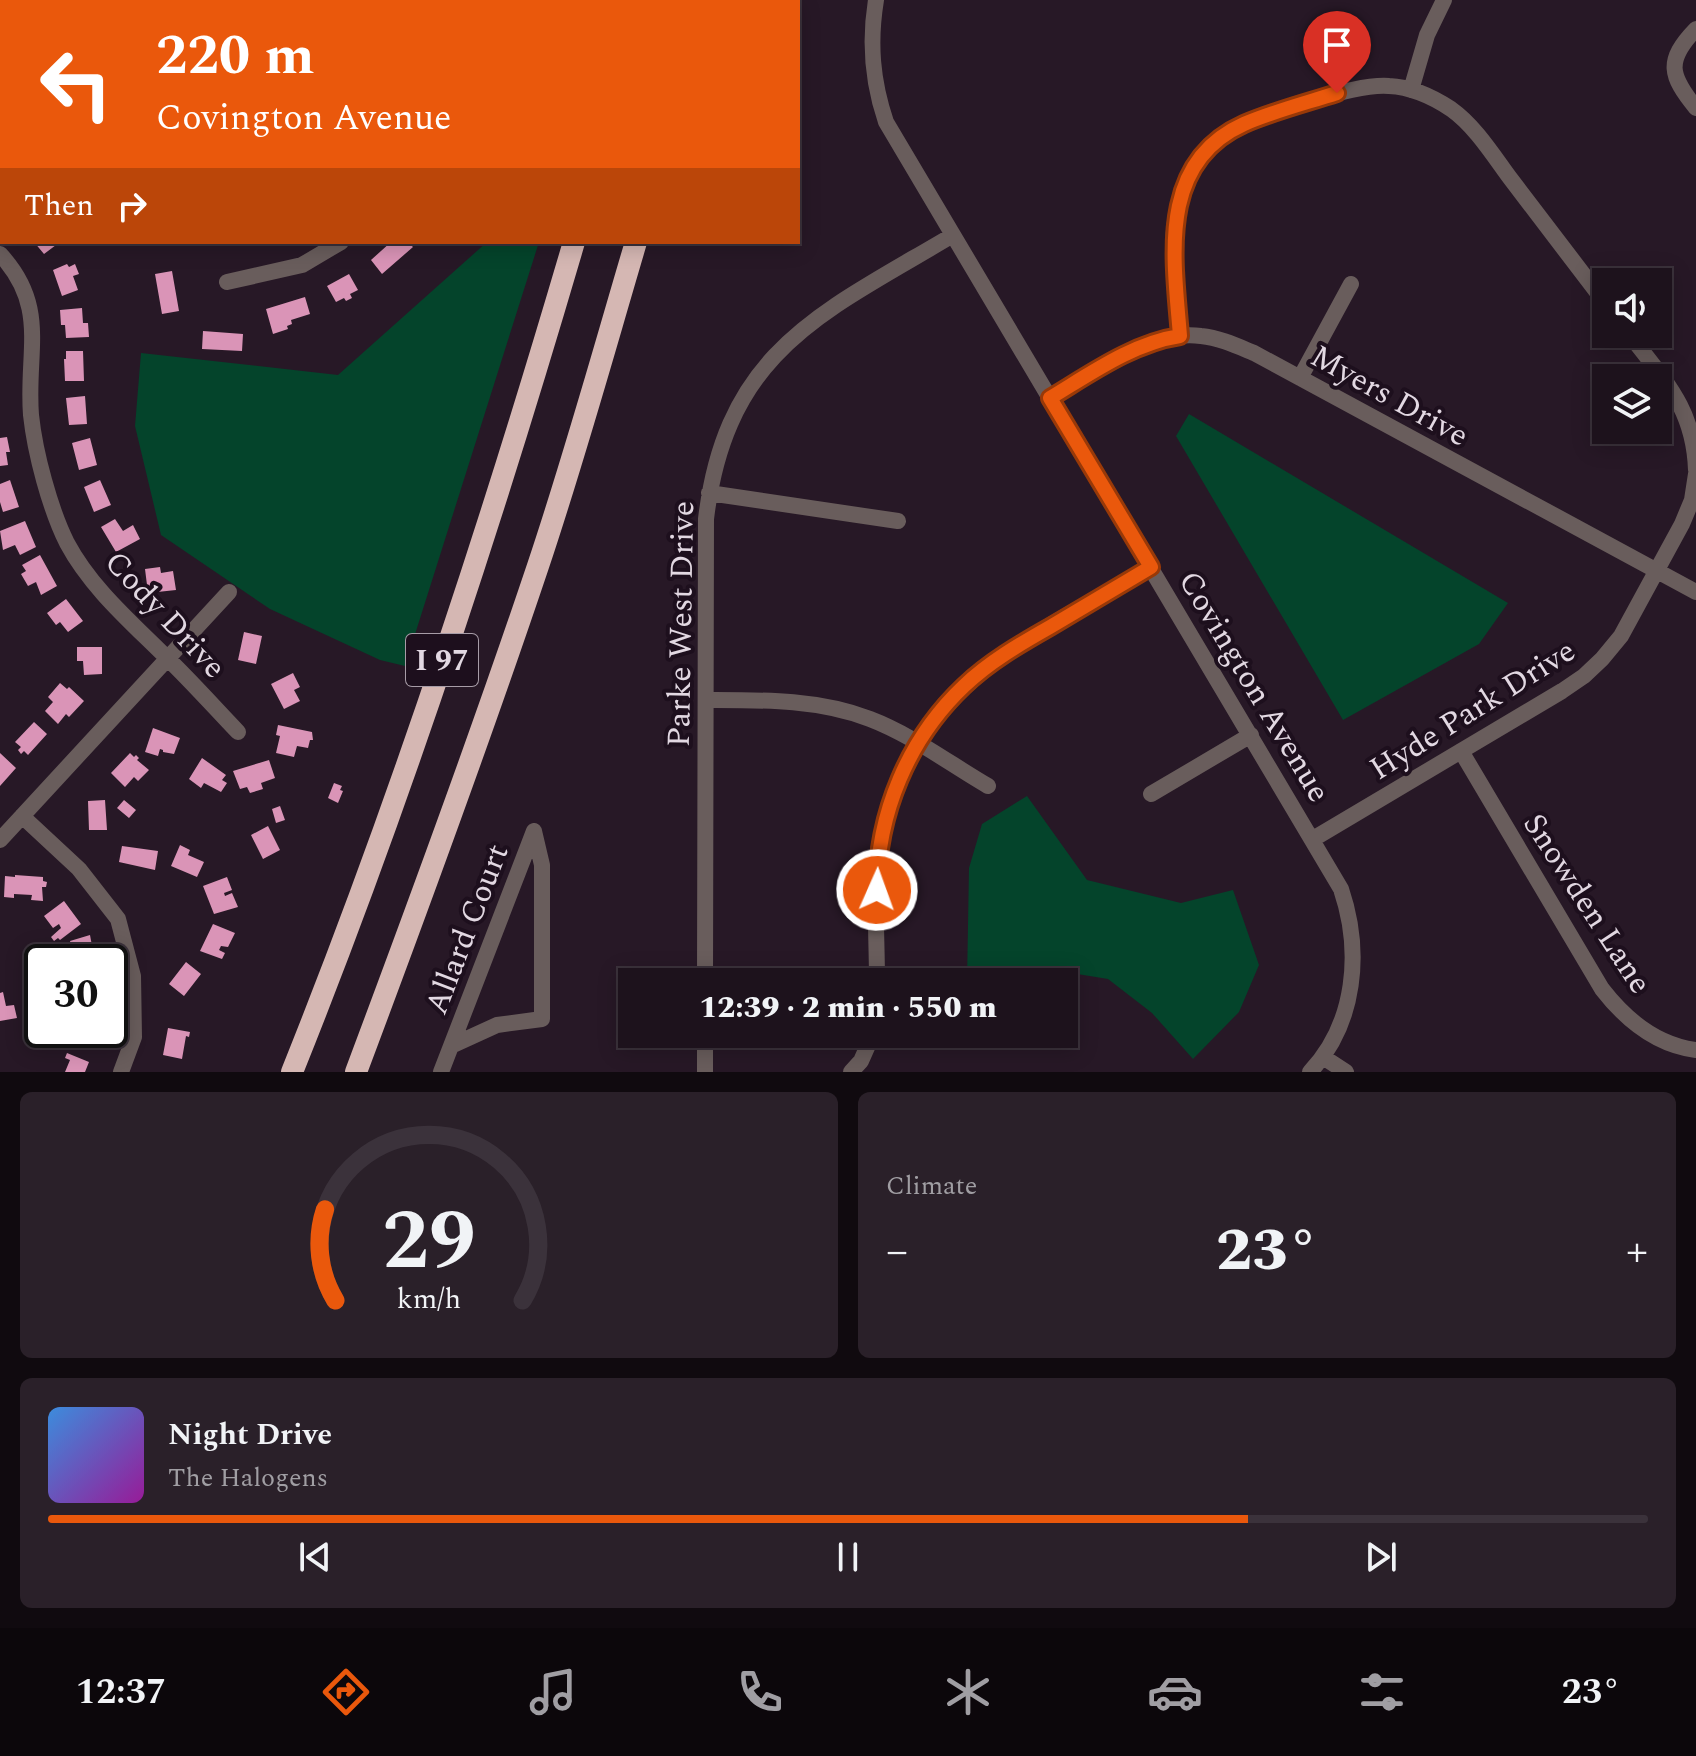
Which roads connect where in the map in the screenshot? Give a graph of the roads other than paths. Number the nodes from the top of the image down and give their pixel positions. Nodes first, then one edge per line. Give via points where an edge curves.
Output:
1 (876, 0) edge
2 (1444, 0) edge
3 (1696, 29) edge
4 (1411, 90) junction
5 (1696, 108) edge
6 (953, 235) junction
7 (338, 244) edge
8 (573, 244) edge
9 (635, 244) edge
10 (0, 254) edge
11 (227, 282) dead end
12 (1351, 284) dead end
13 (1592, 286) edge
14 (1180, 336) junction
15 (1640, 348) edge
16 (1300, 378) junction
17 (1050, 398) junction
18 (1696, 472) edge
19 (709, 493) junction
20 (898, 521) dead end
21 (1151, 567) junction
22 (1657, 571) junction
23 (229, 592) dead end
24 (1696, 592) edge
25 (169, 659) junction
26 (706, 700) junction
27 (238, 732) dead end
28 (1251, 735) junction
29 (917, 744) junction
30 (1461, 751) junction
31 (988, 786) dead end
32 (1151, 794) dead end
33 (22, 816) junction
34 (1313, 839) junction
35 (0, 840) edge
36 (705, 968) edge
37 (877, 968) edge
38 (451, 1046) junction
39 (705, 1048) edge
40 (867, 1048) edge
41 (1696, 1050) edge
42 (1323, 1057) junction
43 (121, 1072) edge
44 (292, 1072) edge
45 (356, 1072) edge
46 (441, 1072) edge
47 (705, 1072) edge
48 (851, 1072) edge
49 (1310, 1072) edge
50 (1346, 1072) edge

1 - 6 street, Covington Avenue via 871,52 879,102
2 - 4 street
3 - 5 street via 1679,49 1674,66 1676,84
4 - 13 street via 1453,111 1471,127
4 - 14 street via 1363,87 1337,93 1245,124 1203,155 1187,180 1174,220
6 - 17 street, Covington Avenue
6 - 19 street, Parke West Drive via 816,318 770,359 738,408
7 - 11 street via 302,265
8 - 44 highway, I 97 via 429,701
9 - 45 highway, I 97 via 539,563
10 - 25 street, Cody Drive via 30,302 31,414 41,473 67,542 102,594
12 - 16 street
14 - 16 street, Myers Drive via 1227,342
14 - 17 street, Myers Drive via 1158,339
15 - 18 street, Hyde Park Drive via 1685,414
16 - 22 street, Myers Drive
17 - 21 street, Covington Avenue
18 - 22 street, Hyde Park Drive via 1692,500
19 - 20 street
19 - 26 street, Parke West Drive
21 - 28 street, Covington Avenue
21 - 29 street via 989,665 945,706
22 - 24 street, Myers Drive
22 - 30 street, Hyde Park Drive via 1621,636 1593,668
23 - 25 street
25 - 27 street, Cody Drive
25 - 33 street
26 - 29 street via 810,704 871,719
26 - 36 street, Parke West Drive
28 - 32 street
28 - 34 street, Covington Avenue
29 - 31 street
29 - 37 street via 888,809 877,859
30 - 34 street, Hyde Park Drive
30 - 41 street, Snowden Lane via 1602,989 1618,1009 1654,1036
33 - 35 street
33 - 43 street via 79,869 118,919 133,976 134,1037
34 - 42 street, Covington Avenue via 1341,889 1353,937 1346,1008
38 - 38 street, Allard Court via 497,1025 542,1019 542,865 534,831
38 - 46 street, Allard Court
39 - 47 street
40 - 48 street
42 - 49 street, Covington Avenue
42 - 50 street

